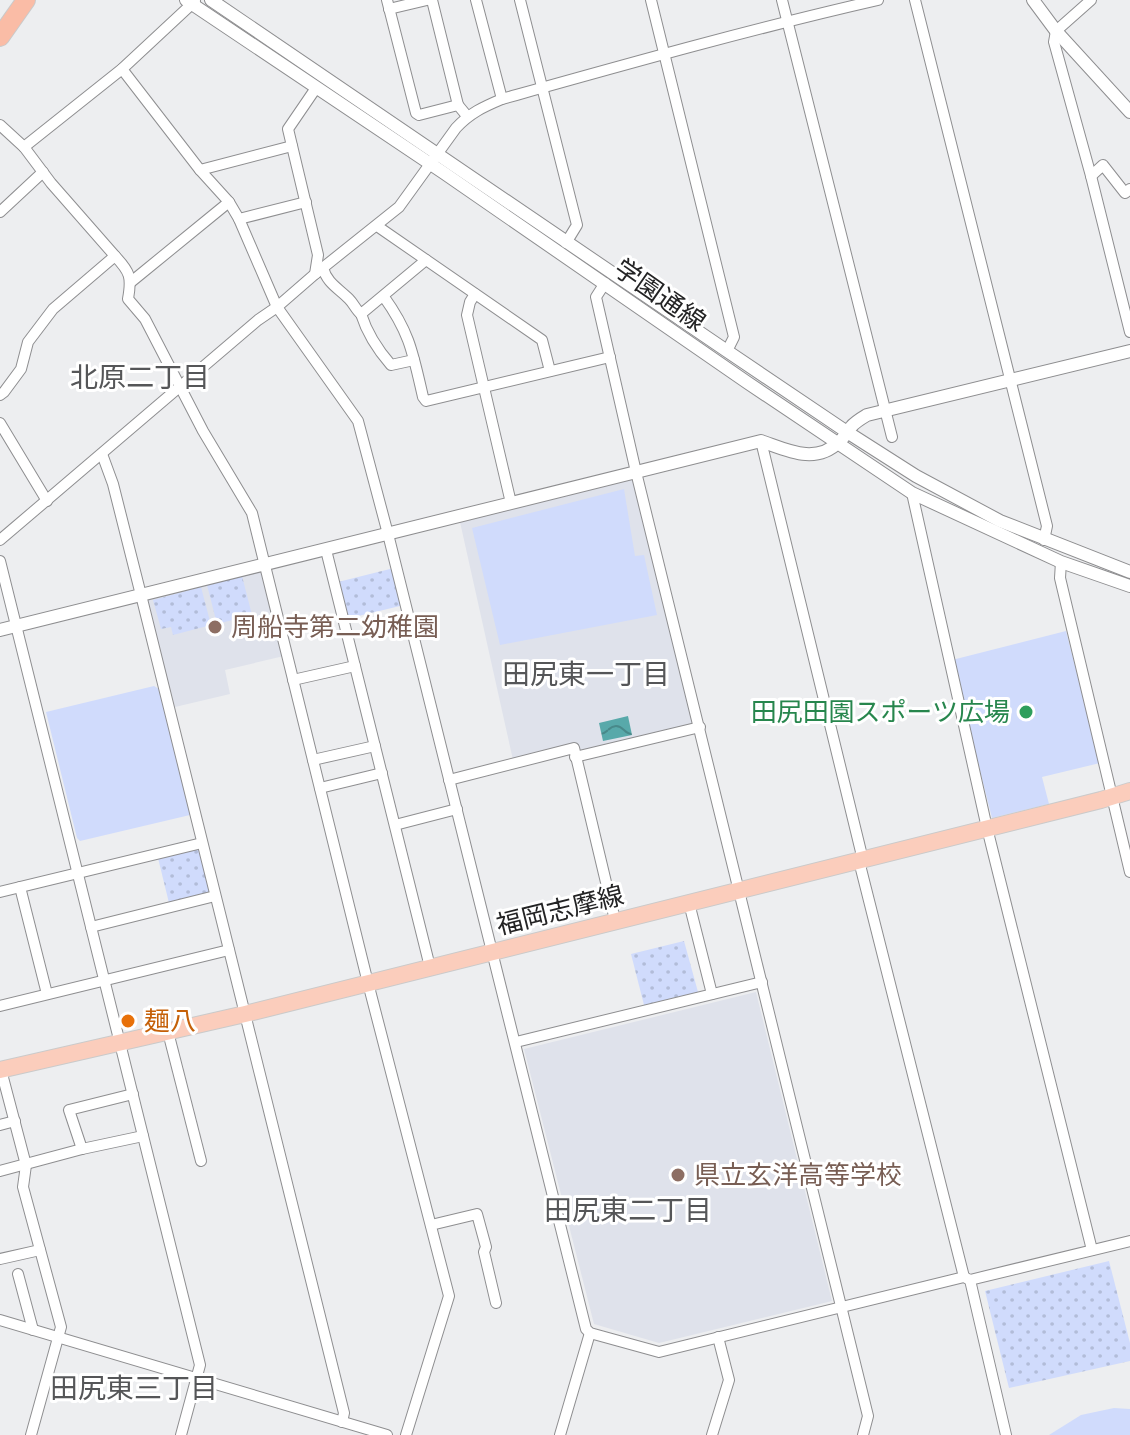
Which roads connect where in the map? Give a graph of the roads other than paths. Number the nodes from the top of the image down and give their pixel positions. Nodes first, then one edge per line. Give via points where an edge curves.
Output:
1 (26, 0) edge
2 (211, 0) edge
3 (430, 0) edge
4 (476, 0) edge
5 (520, 0) edge
6 (651, 0) edge
7 (782, 0) edge
8 (878, 0) edge
9 (915, 0) edge
10 (1033, 0) edge
11 (1091, 0) edge
12 (192, 1) edge
13 (388, 4) edge
14 (787, 21) junction
15 (1056, 31) junction
16 (0, 37) edge
17 (663, 54) junction
18 (122, 69) junction
19 (316, 88) junction
20 (542, 88) junction
21 (502, 99) junction
22 (458, 105) junction
23 (1130, 112) edge
24 (467, 116) junction
25 (0, 125) edge
26 (292, 146) junction
27 (24, 147) junction
28 (435, 159) junction
29 (200, 170) junction
30 (43, 172) junction
31 (1091, 176) junction
32 (1130, 189) edge
33 (229, 202) junction
34 (306, 202) junction
35 (0, 212) edge
36 (239, 219) junction
37 (377, 226) junction
38 (566, 243) junction
39 (115, 256) junction
40 (426, 260) junction
41 (319, 271) junction
42 (131, 282) junction
43 (605, 283) junction
44 (475, 294) junction
45 (384, 297) junction
46 (277, 307) junction
47 (361, 314) junction
48 (1130, 332) edge
49 (727, 351) junction
50 (1130, 351) edge
51 (610, 357) junction
52 (414, 360) junction
53 (550, 371) junction
54 (1010, 381) junction
55 (182, 387) junction
56 (484, 387) junction
57 (0, 395) edge
58 (885, 410) junction
59 (0, 423) edge
60 (847, 432) junction
61 (892, 437) dead end
62 (761, 441) junction
63 (839, 443) junction
64 (102, 454) junction
65 (636, 472) junction
66 (912, 493) junction
67 (47, 501) junction
68 (511, 503) junction
69 (388, 534) junction
70 (0, 540) edge
71 (1044, 540) junction
72 (326, 550) junction
73 (0, 561) edge
74 (1061, 562) junction
75 (265, 565) junction
76 (1130, 572) edge
77 (1130, 586) edge
78 (141, 595) junction
79 (16, 626) junction
80 (0, 630) edge
81 (355, 666) junction
82 (293, 680) junction
83 (700, 727) junction
84 (375, 746) junction
85 (575, 757) junction
86 (313, 760) junction
87 (382, 773) junction
88 (449, 780) junction
89 (320, 788) junction
90 (1130, 791) edge
91 (1111, 797) junction
92 (457, 809) junction
93 (395, 825) junction
94 (987, 828) junction
95 (202, 843) junction
96 (861, 860) junction
97 (1130, 872) edge
98 (77, 874) junction
99 (20, 887) junction
100 (740, 890) junction
101 (0, 892) edge
102 (215, 896) junction
103 (689, 903) junction
104 (615, 920) junction
105 (91, 927) junction
106 (229, 950) junction
107 (493, 952) junction
108 (430, 967) junction
109 (104, 981) junction
110 (762, 982) junction
111 (368, 983) junction
112 (47, 994) junction
113 (712, 994) junction
114 (0, 1006) edge
115 (245, 1014) junction
116 (168, 1032) junction
117 (516, 1042) junction
118 (120, 1043) junction
119 (0, 1068) edge
120 (133, 1094) junction
121 (15, 1121) junction
122 (0, 1125) edge
123 (143, 1136) junction
124 (82, 1149) junction
125 (201, 1161) dead end
126 (26, 1165) junction
127 (0, 1171) edge
128 (431, 1225) junction
129 (1130, 1241) edge
130 (40, 1250) junction
131 (1092, 1250) junction
132 (0, 1259) edge
133 (18, 1274) dead end
134 (967, 1278) junction
135 (496, 1303) dead end
136 (842, 1307) junction
137 (0, 1320) edge
138 (33, 1330) junction
139 (590, 1333) junction
140 (718, 1337) junction
141 (60, 1338) junction
142 (198, 1378) junction
143 (342, 1422) junction
144 (31, 1435) edge
145 (181, 1435) edge
146 (387, 1435) edge
147 (406, 1435) edge
148 (560, 1435) edge
149 (712, 1435) edge
150 (863, 1435) edge
151 (1006, 1435) edge

1 - 16 highway
2 - 28 street, 学園通線
3 - 13 street
3 - 22 street
4 - 21 street
5 - 20 street
6 - 17 street
7 - 14 street
8 - 14 street
9 - 54 street
10 - 15 street
11 - 15 street
12 - 18 street
12 - 19 street, 学園通線
13 - 22 street via 416,113
14 - 17 street
14 - 58 street
15 - 23 street
15 - 31 street via 1054,42
17 - 20 street
17 - 49 street via 734,337
18 - 27 street
18 - 29 street
19 - 26 street via 288,129
19 - 28 street, 学園通線
20 - 21 street
20 - 38 street via 577,225
21 - 24 street
22 - 24 street
24 - 28 street
25 - 27 street
26 - 29 street
26 - 34 street
27 - 30 street
28 - 37 street via 399,207
28 - 38 street, 学園通線
28 - 43 street, 学園通線
29 - 33 street
30 - 35 street
30 - 39 street
31 - 32 street via 1103,165 1125,193
31 - 48 street
33 - 36 street
33 - 42 street
34 - 36 street
34 - 41 street
36 - 46 street
37 - 40 street
37 - 41 street
38 - 49 street, 学園通線
39 - 42 street
39 - 57 street via 53,309 28,342 21,369
40 - 44 street
40 - 45 street
41 - 46 street
41 - 47 street
42 - 55 street via 128,299 145,319
43 - 51 street via 596,297
43 - 63 street, 学園通線
44 - 53 street via 542,340
44 - 56 street via 467,315
45 - 47 street
45 - 52 street via 400,319
46 - 55 street
46 - 69 street via 358,421
47 - 52 street via 391,365
49 - 60 street, 学園通線
50 - 54 street
51 - 53 street
51 - 65 street
52 - 56 street via 426,401
53 - 56 street
54 - 58 street
54 - 71 street via 1047,526
55 - 64 street
55 - 75 street via 252,513
56 - 68 street
58 - 60 street via 867,415
58 - 61 street
59 - 67 street
60 - 63 street
60 - 71 street, 学園通線 via 953,497
62 - 63 street via 801,456
62 - 65 street
62 - 96 street
63 - 66 street, 学園通線
64 - 67 street
64 - 78 street
65 - 68 street
65 - 83 street
66 - 74 street, 学園通線
66 - 94 street
67 - 70 street
68 - 69 street
69 - 72 street
69 - 88 street
71 - 76 street, 学園通線
72 - 75 street
72 - 81 street
73 - 79 street
74 - 77 street, 学園通線
74 - 91 street via 1060,578
75 - 78 street
75 - 82 street
78 - 79 street
78 - 95 street
79 - 80 street
79 - 98 street
81 - 82 street
81 - 84 street
82 - 86 street
83 - 85 street
83 - 100 street
84 - 86 street
84 - 87 street
85 - 88 street via 574,748
85 - 104 street
86 - 89 street
87 - 89 street
87 - 93 street
88 - 92 street
89 - 111 street
90 - 91 main road, 福岡志摩線
91 - 94 main road, 福岡志摩線
91 - 97 street
92 - 93 street
92 - 107 street
93 - 108 street
94 - 96 main road, 福岡志摩線
94 - 131 street
95 - 98 street
95 - 102 street
96 - 100 main road, 福岡志摩線
96 - 134 street
98 - 99 street
98 - 105 street
99 - 101 street
99 - 112 street
100 - 103 main road, 福岡志摩線
100 - 110 street
102 - 105 street
102 - 106 street
103 - 104 main road, 福岡志摩線
103 - 113 street
104 - 107 main road, 福岡志摩線
105 - 109 street
106 - 109 street
106 - 115 street
107 - 108 main road, 福岡志摩線
107 - 117 street
108 - 111 main road, 福岡志摩線
109 - 112 street
109 - 118 street
110 - 113 street
110 - 136 street
111 - 115 main road, 福岡志摩線
111 - 128 street
112 - 114 street
113 - 117 street
115 - 116 main road, 福岡志摩線
115 - 143 street via 344,1413
116 - 118 main road, 福岡志摩線
116 - 125 street
117 - 139 street
118 - 119 main road, 福岡志摩線
118 - 120 street
119 - 121 street
120 - 123 street
120 - 124 street via 69,1110
121 - 122 street
121 - 126 street
123 - 124 street
123 - 142 street via 200,1365
124 - 126 street
126 - 127 street
126 - 130 street via 23,1187
128 - 135 street via 477,1214
128 - 147 street via 449,1296
129 - 131 street
130 - 132 street
130 - 141 street
131 - 134 street
133 - 138 street
134 - 136 street
134 - 151 street
136 - 140 street
136 - 150 street via 868,1416
137 - 138 street
138 - 141 street
139 - 140 street via 659,1352
139 - 148 street
140 - 149 street via 729,1380
141 - 142 street
141 - 144 street
142 - 143 street
142 - 145 street
143 - 146 street

